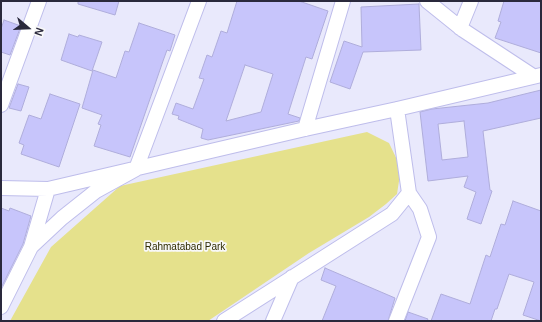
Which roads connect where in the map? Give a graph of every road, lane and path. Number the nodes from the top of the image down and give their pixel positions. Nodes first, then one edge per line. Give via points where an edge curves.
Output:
1 (39, 1) edge
2 (199, 1) edge
3 (342, 1) edge
4 (427, 1) edge
5 (471, 1) edge
6 (460, 28) junction
7 (537, 75) edge
8 (1, 105) edge
9 (397, 109) junction
10 (305, 129) junction
11 (136, 168) junction
12 (1, 188) edge
13 (48, 189) junction
14 (409, 193) junction
15 (31, 247) junction
16 (292, 277) junction
17 (1, 307) edge
18 (224, 321) edge
19 (273, 321) edge
20 (396, 321) edge

1 - 8 street
2 - 11 street
3 - 10 street
4 - 6 street
5 - 6 street
6 - 7 street
7 - 9 street
9 - 10 street
9 - 14 street
10 - 11 street
11 - 13 street
11 - 15 street via 96,191
12 - 13 street
13 - 15 street
14 - 16 street via 392,214
14 - 20 street via 420,208 429,237
15 - 17 street
16 - 18 street
16 - 19 street

